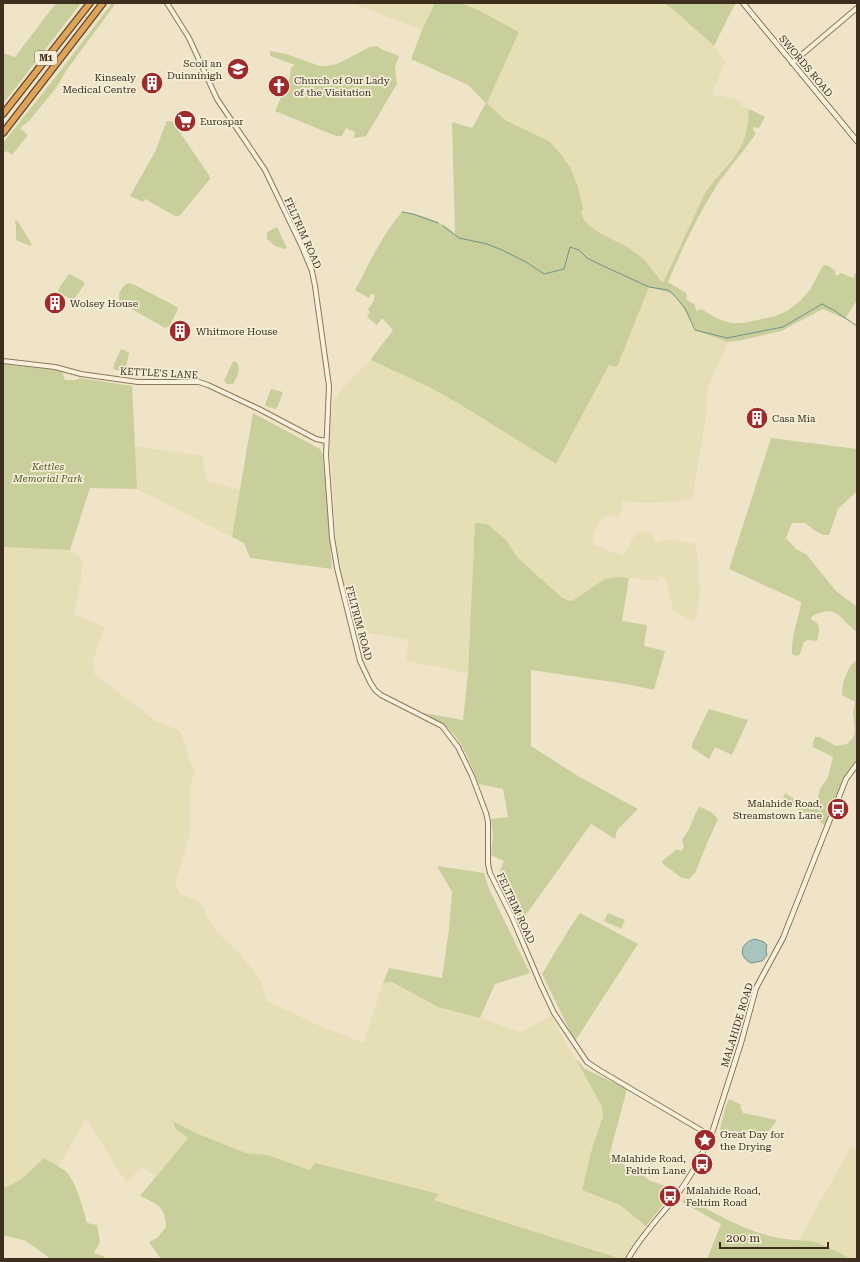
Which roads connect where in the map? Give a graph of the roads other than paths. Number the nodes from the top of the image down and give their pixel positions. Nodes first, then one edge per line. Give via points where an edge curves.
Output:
1 (90, 3) edge
2 (103, 3) edge
3 (167, 3) edge
4 (743, 3) edge
5 (857, 8) edge
6 (792, 63) junction
7 (3, 114) edge
8 (3, 133) edge
9 (857, 141) edge
10 (3, 361) edge
11 (326, 441) junction
12 (857, 764) edge
13 (711, 1136) junction
14 (628, 1259) edge

1 - 7 highway, M1
2 - 8 highway, M1
3 - 11 street, FELTRIM ROAD via 189,39 217,99 265,170 312,270 329,386
4 - 6 main road, SWORDS ROAD
5 - 6 street
6 - 9 main road, SWORDS ROAD
10 - 11 street, KETTLE'S LANE via 55,367 81,374 138,382 204,384 316,439
11 - 13 street, FELTRIM ROAD via 336,568 360,661 370,682 381,695 442,726 458,747 486,813 490,873 554,1013 587,1062
12 - 13 main road, MALAHIDE ROAD via 846,779 783,938 757,985
13 - 14 main road, MALAHIDE ROAD via 698,1164

